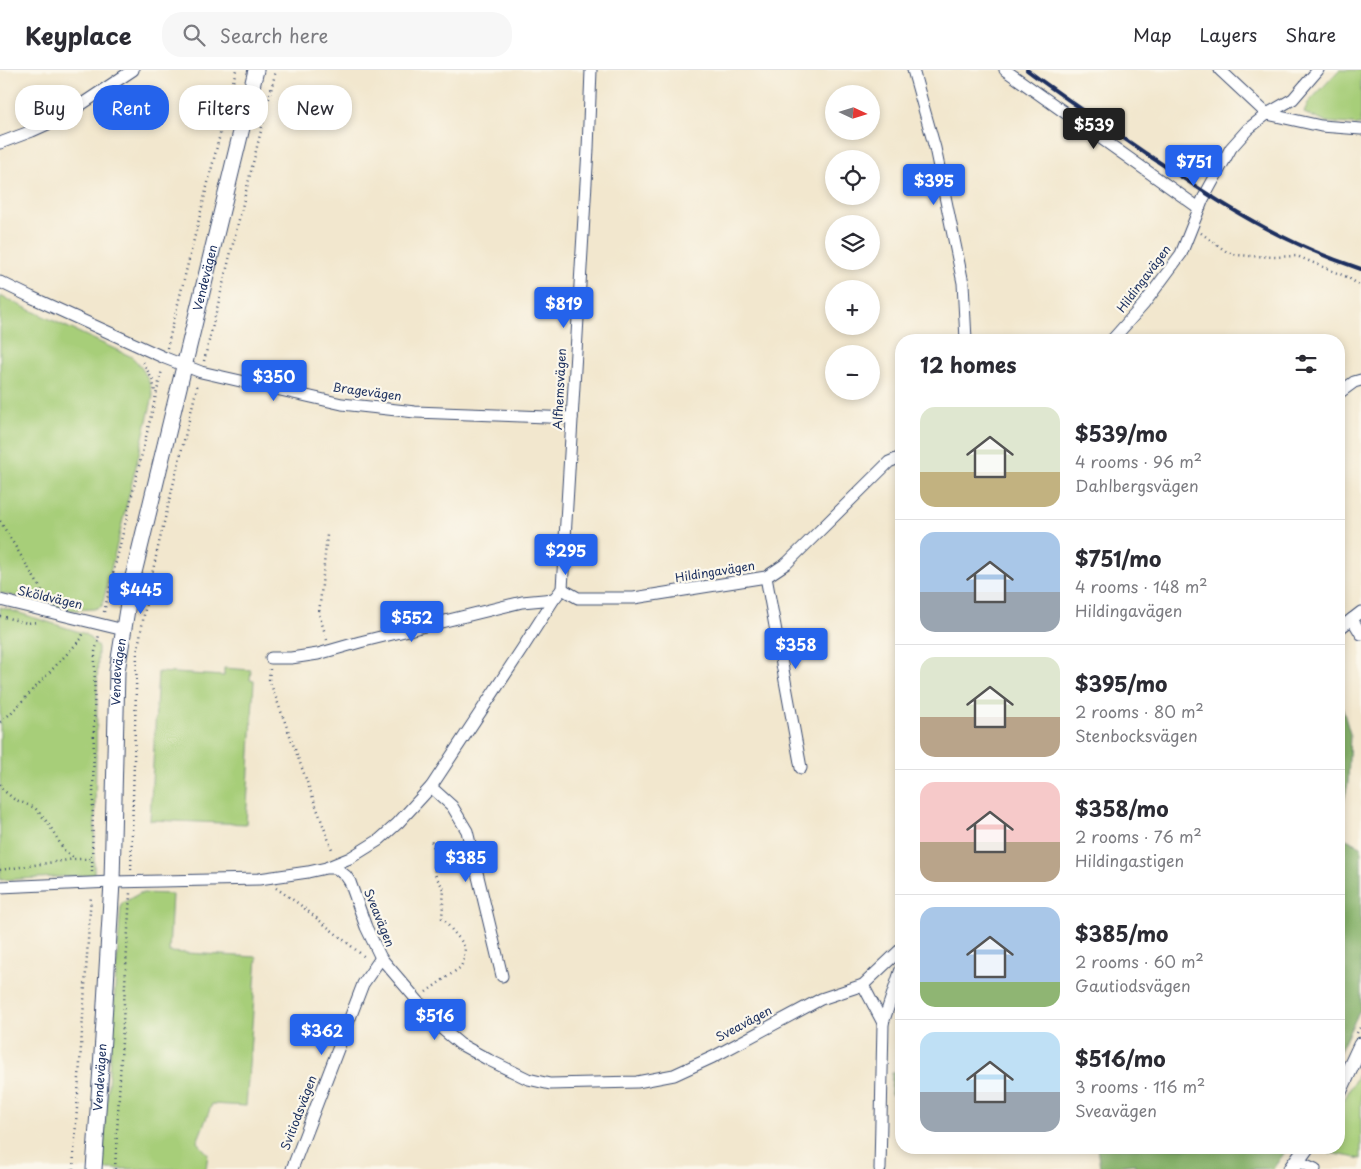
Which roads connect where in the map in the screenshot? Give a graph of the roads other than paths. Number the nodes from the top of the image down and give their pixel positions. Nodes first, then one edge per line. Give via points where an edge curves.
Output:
1 (133, 70) edge
2 (256, 70) edge
3 (591, 70) edge
4 (913, 70) edge
5 (1005, 70) edge
6 (1220, 70) edge
7 (1318, 70) edge
8 (1267, 114) junction
9 (1361, 129) edge
10 (0, 143) edge
11 (1199, 208) junction
12 (0, 282) edge
13 (966, 334) edge
14 (1117, 334) edge
15 (185, 366) junction
16 (1361, 380) edge
17 (1345, 388) edge
18 (572, 418) junction
19 (895, 460) edge
20 (766, 577) junction
21 (562, 589) junction
22 (554, 599) junction
23 (0, 600) edge
24 (1356, 616) edge
25 (1345, 625) edge
26 (124, 630) junction
27 (1361, 634) edge
28 (271, 658) road end
29 (802, 768) dead end
30 (432, 787) junction
31 (326, 868) junction
32 (112, 882) junction
33 (0, 887) edge
34 (895, 955) edge
35 (378, 962) junction
36 (502, 976) dead end
37 (863, 985) junction
38 (895, 987) edge
39 (883, 1023) junction
40 (1361, 1045) edge
41 (1345, 1079) edge
42 (1302, 1154) edge
43 (1294, 1165) edge
44 (94, 1169) edge
45 (292, 1169) edge
46 (880, 1169) edge
47 (1315, 1169) edge

1 - 10 street via 61,118
2 - 15 street, Vendevägen
3 - 18 street, Alfhemsvägen
4 - 13 street via 935,148 963,283
5 - 11 street
6 - 8 street
7 - 8 street, Hildingavägen via 1293,99
8 - 9 street via 1321,126
8 - 11 street, Hildingavägen via 1248,128 1231,148
11 - 14 street, Hildingavägen via 1181,254
12 - 15 street, Bragevägen
15 - 18 street, Bragevägen via 342,404 415,412
15 - 26 street, Vendevägen via 131,585
16 - 17 street
18 - 21 street, Alfhemsvägen
19 - 20 street, Hildingavägen via 786,563
20 - 21 street, Hildingavägen via 634,598 578,598
20 - 29 street
21 - 22 street
22 - 28 street via 522,602 318,654
22 - 30 street
23 - 26 street, Sköldvägen
24 - 25 street
24 - 27 street
26 - 32 street, Vendevägen via 117,671
30 - 31 street via 379,840
30 - 36 street via 452,806 467,831
31 - 32 street via 219,881
31 - 35 street, Sveavägen via 336,868 346,876
32 - 33 street
32 - 44 street, Vendevägen
34 - 37 street, Sveavägen
35 - 37 street, Sveavägen via 460,1044 528,1079 550,1084 637,1082 674,1075 821,999
35 - 45 street, Svitiodsvägen via 363,984
37 - 39 street
38 - 39 street
39 - 46 street
40 - 41 street
42 - 43 street
43 - 47 street

